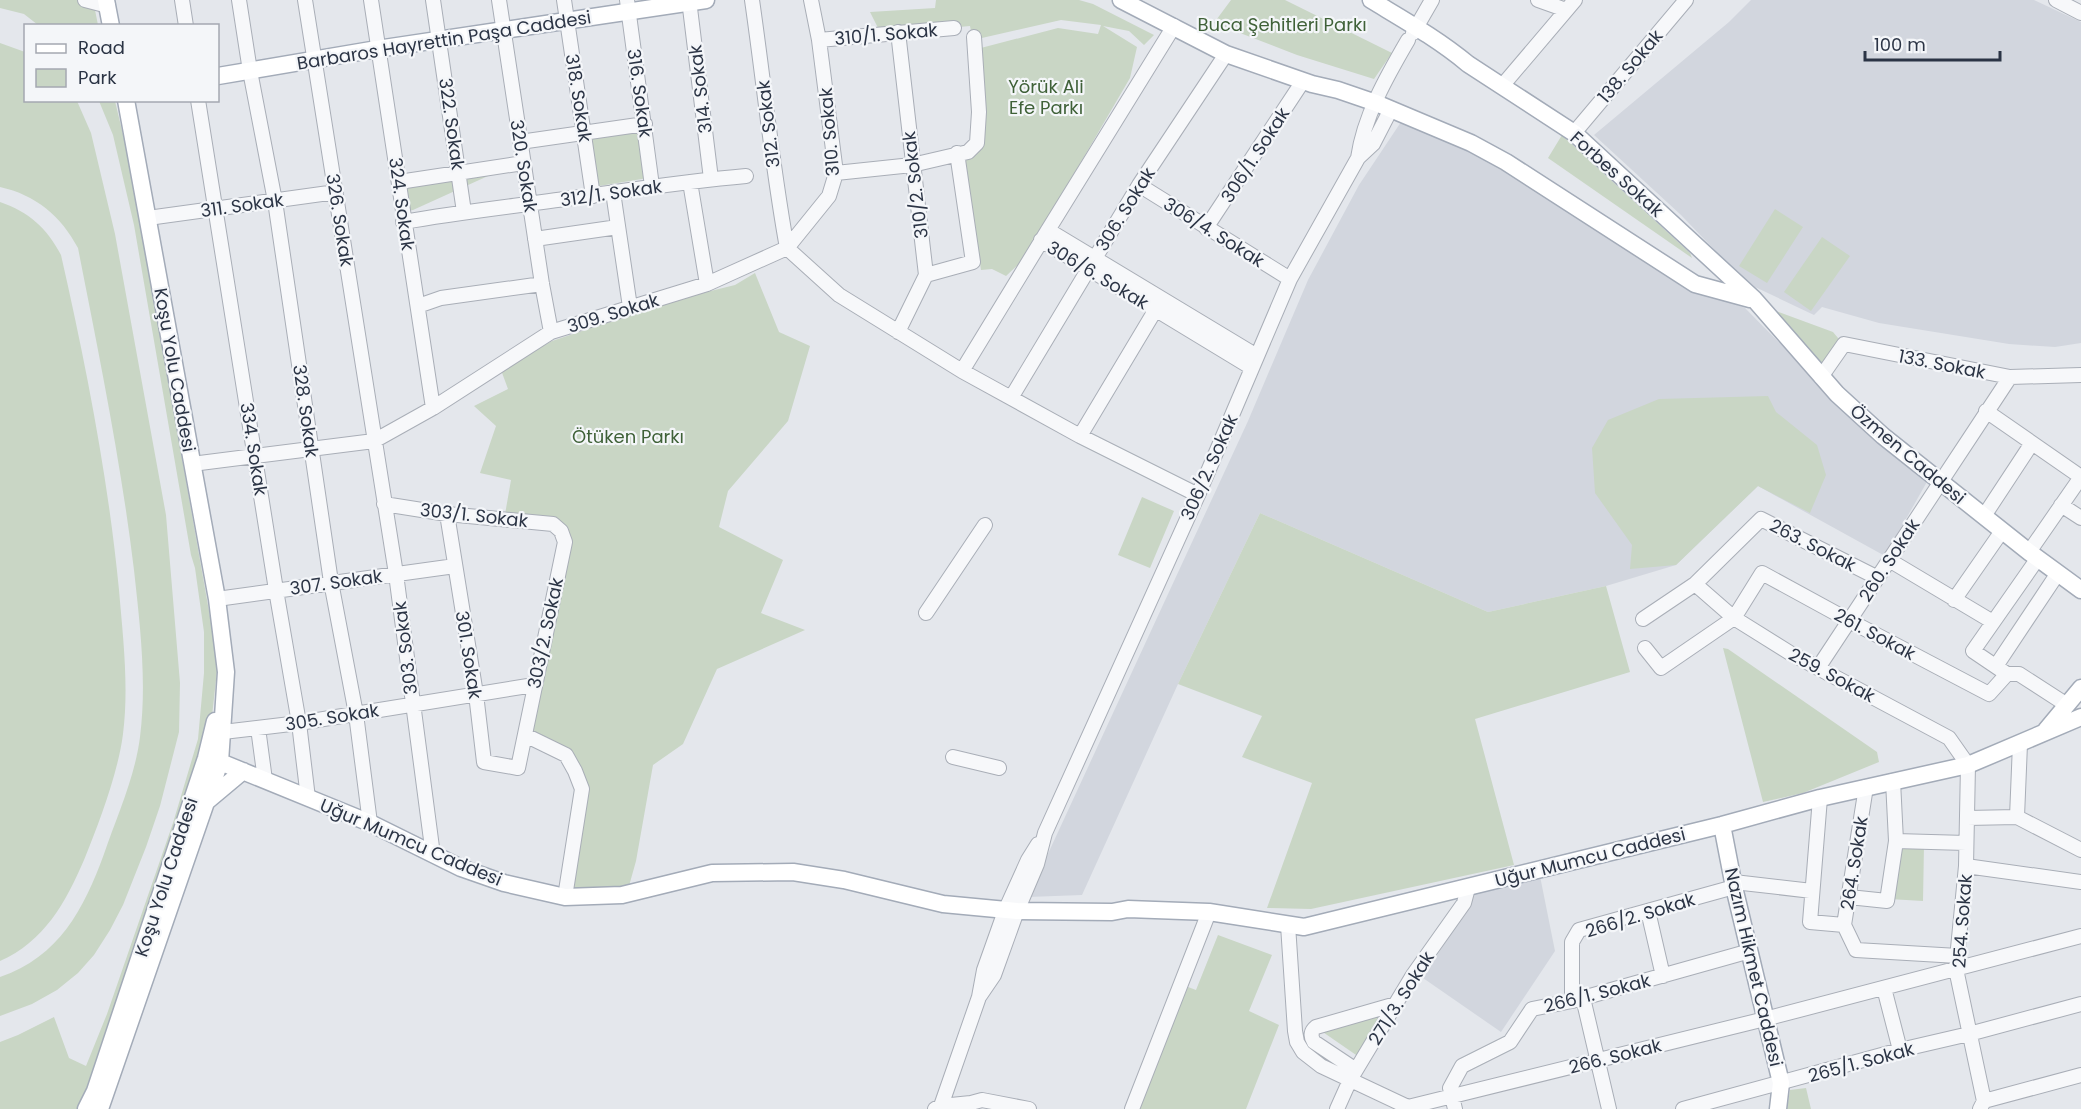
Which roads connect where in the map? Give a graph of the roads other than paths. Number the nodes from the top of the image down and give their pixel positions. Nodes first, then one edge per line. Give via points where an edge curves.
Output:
1 (85, 0) edge
2 (182, 0) edge
3 (239, 0) edge
4 (305, 0) edge
5 (371, 0) edge
6 (433, 0) edge
7 (499, 0) edge
8 (564, 0) edge
9 (752, 0) edge
10 (811, 0) edge
11 (1121, 0) edge
12 (1358, 0) edge
13 (1371, 0) edge
14 (1432, 0) edge
15 (1538, 0) edge
16 (1686, 0) edge
17 (695, 1) edge
18 (2065, 2) edge
19 (107, 3) edge
20 (628, 5) edge
21 (1570, 5) edge
22 (2081, 13) edge
23 (567, 21) junction
24 (111, 24) edge
25 (186, 24) edge
26 (1174, 26) junction
27 (954, 28) dead end
28 (504, 31) junction
29 (898, 32) junction
30 (1412, 33) junction
31 (974, 37) dead end
32 (819, 40) junction
33 (440, 41) junction
34 (377, 49) junction
35 (1226, 54) junction
36 (316, 59) junction
37 (250, 71) junction
38 (219, 76) edge
39 (1303, 81) junction
40 (1502, 86) junction
41 (126, 102) edge
42 (198, 102) edge
43 (1384, 106) junction
44 (645, 124) junction
45 (584, 133) junction
46 (1574, 133) junction
47 (520, 142) junction
48 (957, 153) junction
49 (524, 163) junction
50 (912, 165) junction
51 (459, 173) junction
52 (836, 173) junction
53 (746, 176) dead end
54 (711, 179) junction
55 (399, 182) junction
56 (690, 182) junction
57 (1139, 185) junction
58 (652, 186) junction
59 (336, 192) junction
60 (613, 192) junction
61 (593, 196) junction
62 (275, 201) junction
63 (531, 204) junction
64 (216, 208) junction
65 (464, 212) junction
66 (148, 218) junction
67 (404, 222) junction
68 (618, 227) junction
69 (1206, 228) junction
70 (1045, 235) junction
71 (535, 239) junction
72 (787, 248) junction
73 (1091, 264) junction
74 (926, 275) junction
75 (1290, 279) junction
76 (542, 284) junction
77 (707, 284) junction
78 (1754, 299) junction
79 (1159, 305) junction
80 (418, 306) junction
81 (630, 307) junction
82 (551, 332) junction
83 (898, 332) junction
84 (1255, 362) junction
85 (962, 371) junction
86 (2081, 375) edge
87 (1821, 377) junction
88 (2010, 378) junction
89 (1011, 398) junction
90 (433, 408) junction
91 (1986, 411) junction
92 (1080, 436) junction
93 (375, 441) junction
94 (2032, 443) junction
95 (311, 450) junction
96 (254, 455) junction
97 (192, 464) junction
98 (2081, 477) edge
99 (1940, 482) junction
100 (1198, 495) junction
101 (384, 504) junction
102 (2061, 505) junction
103 (447, 514) junction
104 (1984, 516) junction
105 (2081, 518) edge
106 (985, 525) dead end
107 (561, 531) joint
108 (2002, 531) junction
109 (2034, 555) junction
110 (1889, 560) junction
111 (455, 566) junction
112 (2058, 573) junction
113 (396, 574) junction
114 (1876, 578) junction
115 (331, 582) junction
116 (1695, 584) junction
117 (2081, 590) edge
118 (276, 591) junction
119 (217, 599) junction
120 (1954, 600) junction
121 (926, 613) dead end
122 (1734, 618) junction
123 (1642, 619) dead end
124 (1850, 621) junction
125 (1993, 622) junction
126 (1645, 648) dead end
127 (1818, 668) junction
128 (2001, 670) junction
129 (534, 685) junction
130 (2081, 688) edge
131 (476, 694) junction
132 (412, 704) junction
133 (2067, 705) junction
134 (356, 714) junction
135 (2081, 717) edge
136 (299, 723) junction
137 (258, 728) junction
138 (218, 731) junction
139 (2044, 733) junction
140 (525, 735) junction
141 (2020, 744) junction
142 (953, 757) dead end
143 (212, 764) junction
144 (1968, 765) junction
145 (518, 768) joint
146 (999, 768) dead end
147 (243, 771) junction
148 (264, 780) junction
149 (1893, 781) junction
150 (1866, 788) junction
151 (308, 798) junction
152 (1820, 798) junction
153 (206, 803) junction
154 (2017, 816) junction
155 (1967, 818) junction
156 (370, 823) junction
157 (1722, 825) junction
158 (1896, 841) junction
159 (1966, 843) junction
160 (2081, 850) edge
161 (433, 855) junction
162 (1966, 866) junction
163 (2081, 882) edge
164 (1734, 885) junction
165 (1468, 888) junction
166 (1812, 891) junction
167 (565, 897) junction
168 (1849, 897) junction
169 (1012, 908) junction
170 (1648, 911) junction
171 (1209, 912) junction
172 (1288, 924) junction
173 (1844, 925) junction
174 (2081, 936) edge
175 (1750, 951) junction
176 (1957, 963) junction
177 (1663, 976) junction
178 (1884, 988) junction
179 (1577, 1000) junction
180 (1396, 1004) junction
181 (2081, 1004) edge
182 (1765, 1019) junction
183 (1969, 1034) junction
184 (1900, 1050) junction
185 (1598, 1061) junction
186 (1353, 1075) junction
187 (2081, 1075) edge
188 (1781, 1083) junction
189 (1454, 1103) edge
190 (1982, 1105) edge
191 (970, 1106) edge
192 (938, 1107) edge
193 (86, 1109) edge
194 (100, 1109) edge
195 (989, 1109) edge
196 (1029, 1109) edge
197 (1132, 1109) edge
198 (1337, 1109) edge
199 (1609, 1109) edge
200 (1683, 1109) edge
201 (1778, 1109) edge

1 - 19 street
2 - 25 street
3 - 37 street, 328. Sokak
4 - 36 street, 326. Sokak
5 - 34 street, 324. Sokak
6 - 33 street, 322. Sokak
7 - 28 street, 320. Sokak
8 - 23 street, 318. Sokak
9 - 72 street, 312. Sokak
10 - 32 street, 310. Sokak
11 - 26 main road
12 - 30 main road, Forbes Sokak
13 - 30 main road, Forbes Sokak
14 - 30 street, 306/2. Sokak
15 - 21 street
16 - 46 street, 138. Sokak
17 - 20 main road, Barbaros Hayrettin Paşa Caddesi
17 - 54 street, 314. Sokak
18 - 22 street
19 - 24 main road
20 - 23 main road, Barbaros Hayrettin Paşa Caddesi
20 - 44 street, 316. Sokak
21 - 40 street
23 - 28 main road, Barbaros Hayrettin Paşa Caddesi
23 - 45 street, 318. Sokak
26 - 35 main road
26 - 70 street
27 - 29 street, 310/1. Sokak
28 - 33 main road, Barbaros Hayrettin Paşa Caddesi
28 - 47 street, 320. Sokak
29 - 32 street, 310/1. Sokak
29 - 50 street, 310/2. Sokak
30 - 40 main road, Forbes Sokak via 1452,50
30 - 43 street, 306/2. Sokak via 1382,86
31 - 48 street via 977,143 968,152
32 - 52 street, 310. Sokak
33 - 34 main road, Barbaros Hayrettin Paşa Caddesi
33 - 51 street, 322. Sokak
34 - 36 main road, Barbaros Hayrettin Paşa Caddesi
34 - 55 street, 324. Sokak
35 - 39 main road
35 - 57 street, 306. Sokak
36 - 37 main road, Barbaros Hayrettin Paşa Caddesi
36 - 59 street, 326. Sokak
37 - 38 main road, Barbaros Hayrettin Paşa Caddesi
37 - 62 street, 328. Sokak
39 - 43 main road
39 - 69 street, 306/1. Sokak
40 - 46 main road, Forbes Sokak
41 - 66 main road, Koşu Yolu Caddesi
42 - 64 street, 334. Sokak
43 - 75 street, 306/2. Sokak via 1360,141 1358,158
43 - 78 main road via 1506,162 1695,284
44 - 45 street
44 - 58 street, 316. Sokak
45 - 47 street
45 - 61 street, 318. Sokak
46 - 78 main road, Forbes Sokak
47 - 49 street, 320. Sokak
48 - 50 street
48 - 74 street via 973,262
49 - 51 street
49 - 63 street, 320. Sokak
50 - 52 street
50 - 74 street, 310/2. Sokak
51 - 55 street
51 - 65 street, 322. Sokak
52 - 72 street, 310. Sokak via 830,196
53 - 54 street, 312/1. Sokak
54 - 56 street, 312/1. Sokak
55 - 67 street, 324. Sokak
56 - 58 street, 312/1. Sokak
56 - 77 street
57 - 69 street, 306/4. Sokak
57 - 73 street, 306. Sokak
58 - 60 street, 312/1. Sokak
59 - 62 street, 311. Sokak
59 - 93 street, 326. Sokak
60 - 61 street, 312/1. Sokak
60 - 68 street
61 - 63 street, 312/1. Sokak
62 - 64 street, 311. Sokak
62 - 95 street, 328. Sokak
63 - 65 street, 312/1. Sokak
63 - 71 street, 320. Sokak
64 - 66 street, 311. Sokak
64 - 96 street, 334. Sokak
65 - 67 street, 312/1. Sokak
66 - 97 main road, Koşu Yolu Caddesi
67 - 80 street, 324. Sokak
68 - 71 street
68 - 81 street
69 - 75 street, 306/4. Sokak
70 - 73 street, 306/6. Sokak
70 - 85 street
71 - 76 street, 320. Sokak
72 - 77 street, 309. Sokak
72 - 83 street via 839,295
73 - 79 street, 306/6. Sokak
73 - 89 street, 306. Sokak
74 - 83 street
75 - 84 street, 306/2. Sokak
76 - 80 street via 441,298
76 - 82 street, 320. Sokak
77 - 81 street, 309. Sokak
78 - 87 main road, Özmen Caddesi
79 - 84 street, 306/6. Sokak
79 - 92 street
80 - 90 street, 324. Sokak
81 - 82 street, 309. Sokak
82 - 90 street, 309. Sokak
83 - 85 street
84 - 100 street, 306/2. Sokak
85 - 89 street
86 - 88 street, 133. Sokak
87 - 88 street, 133. Sokak via 1844,344
87 - 99 main road, Özmen Caddesi via 1883,436
88 - 91 street, 260. Sokak
89 - 92 street
90 - 93 street, 309. Sokak
91 - 94 street
91 - 99 street, 260. Sokak
92 - 100 street
93 - 95 street, 309. Sokak
93 - 101 street, 303. Sokak
94 - 98 street
94 - 104 street
95 - 96 street, 309. Sokak
95 - 115 street, 328. Sokak
96 - 97 street, 309. Sokak
96 - 118 street, 334. Sokak
97 - 119 main road, Koşu Yolu Caddesi
98 - 102 street
99 - 104 main road, Özmen Caddesi
99 - 110 street, 260. Sokak
100 - 169 street, 306/2. Sokak via 1045,833 1028,860
101 - 103 street, 303/1. Sokak
101 - 113 street, 303. Sokak
102 - 105 street
102 - 109 street
103 - 107 street, 303/1. Sokak via 553,524
103 - 111 street, 301. Sokak
104 - 108 main road, Özmen Caddesi
106 - 121 street
107 - 129 street, 303/2. Sokak via 565,542
108 - 109 main road, Özmen Caddesi
108 - 120 street
109 - 112 main road, Özmen Caddesi
109 - 125 street
110 - 114 street, 260. Sokak
110 - 120 street
111 - 113 street, 307. Sokak
111 - 131 street, 301. Sokak
112 - 117 main road, Özmen Caddesi
112 - 128 street
113 - 115 street, 307. Sokak
113 - 132 street, 303. Sokak
114 - 116 street, 263. Sokak via 1761,519
114 - 124 street, 260. Sokak
115 - 118 street, 307. Sokak
115 - 134 street, 328. Sokak
116 - 122 street, 259. Sokak
116 - 123 street, 263. Sokak
118 - 119 street, 307. Sokak
118 - 136 street, 334. Sokak
119 - 138 main road, Koşu Yolu Caddesi via 226,672
120 - 125 street
122 - 124 street, 261. Sokak via 1762,573
122 - 126 street via 1661,668
122 - 127 street, 259. Sokak
124 - 127 street, 260. Sokak
124 - 128 street, 261. Sokak via 1989,694
125 - 128 street via 1973,651
127 - 144 street, 259. Sokak via 1949,738
128 - 133 street via 2019,674
129 - 131 street, 305. Sokak
129 - 140 street, 303/2. Sokak
130 - 133 main road, Uğur Mumcu Caddesi
131 - 132 street, 305. Sokak
131 - 145 street, 301. Sokak via 484,762
132 - 134 street, 305. Sokak
132 - 161 street, 303. Sokak
133 - 139 main road, Uğur Mumcu Caddesi
134 - 136 street, 305. Sokak
134 - 156 street, 328. Sokak
135 - 139 main road, Uğur Mumcu Caddesi
136 - 137 street, 305. Sokak
136 - 151 street, 334. Sokak
137 - 138 street, 305. Sokak
137 - 148 street
138 - 143 main road, Koşu Yolu Caddesi
139 - 141 main road, Uğur Mumcu Caddesi
140 - 145 street, 303/2. Sokak
140 - 167 street via 566,755 582,789
141 - 144 main road, Uğur Mumcu Caddesi
141 - 154 street
142 - 146 street
143 - 147 main road, Uğur Mumcu Caddesi
143 - 153 main road, Koşu Yolu Caddesi
143 - 193 main road, Koşu Yolu Caddesi
144 - 149 main road, Uğur Mumcu Caddesi
144 - 155 street, 254. Sokak
147 - 148 main road, Uğur Mumcu Caddesi
147 - 153 main road
148 - 151 main road, Uğur Mumcu Caddesi
149 - 150 main road, Uğur Mumcu Caddesi
149 - 158 street
150 - 152 main road, Uğur Mumcu Caddesi
150 - 168 street, 264. Sokak
151 - 156 main road, Uğur Mumcu Caddesi
152 - 157 main road, Uğur Mumcu Caddesi
152 - 166 street, 264. Sokak
153 - 194 main road, Koşu Yolu Caddesi
154 - 155 street
154 - 160 street
155 - 159 street, 254. Sokak
156 - 161 main road, Uğur Mumcu Caddesi
157 - 164 main road, Nazım Hikmet Caddesi
157 - 165 main road, Uğur Mumcu Caddesi
158 - 159 street
158 - 168 street via 1887,901
159 - 162 street, 254. Sokak
161 - 167 main road, Uğur Mumcu Caddesi via 504,883
162 - 163 street
162 - 176 street, 254. Sokak
164 - 166 street, 266/2. Sokak
164 - 170 street, 266/2. Sokak
164 - 175 main road, Nazım Hikmet Caddesi
165 - 172 main road, Uğur Mumcu Caddesi via 1304,927
165 - 180 street, 271/3. Sokak via 1464,903
166 - 173 street, 264. Sokak via 1810,922
167 - 169 main road, Uğur Mumcu Caddesi via 622,895 712,873 763,871 844,880 934,901 945,897
168 - 173 street, 264. Sokak
169 - 171 main road, Uğur Mumcu Caddesi via 1111,903 1128,909
169 - 192 street, 306/2. Sokak via 984,970 979,997
170 - 177 street
170 - 179 street, 266/2. Sokak via 1579,930 1572,942
171 - 172 main road, Uğur Mumcu Caddesi
171 - 197 street
172 - 186 street via 1297,1042 1321,1066
173 - 176 street via 1856,950
174 - 176 street, 266. Sokak
175 - 177 street, 266/1. Sokak
175 - 182 main road, Nazım Hikmet Caddesi
176 - 178 street, 266. Sokak
176 - 183 street, 254. Sokak
177 - 179 street, 266/1. Sokak
178 - 182 street, 266. Sokak
178 - 184 street
179 - 185 street, 266/2. Sokak
179 - 189 street, 266/1. Sokak via 1532,1009 1510,1042 1462,1066 1450,1088
180 - 186 street, 271/3. Sokak
180 - 186 street via 1312,1031 1314,1042
181 - 183 street, 265/1. Sokak
182 - 185 street, 266. Sokak
182 - 188 main road, Nazım Hikmet Caddesi
183 - 184 street, 265/1. Sokak
183 - 190 street, 254. Sokak
184 - 188 street, 265/1. Sokak
185 - 189 street, 266. Sokak
185 - 199 street, 266/2. Sokak
186 - 189 street, 266. Sokak via 1408,1107
186 - 198 street, 271/3. Sokak
187 - 190 street
188 - 200 street, 265/1. Sokak
188 - 201 main road, Nazım Hikmet Caddesi
191 - 192 street
191 - 195 street
191 - 196 street via 982,1100

